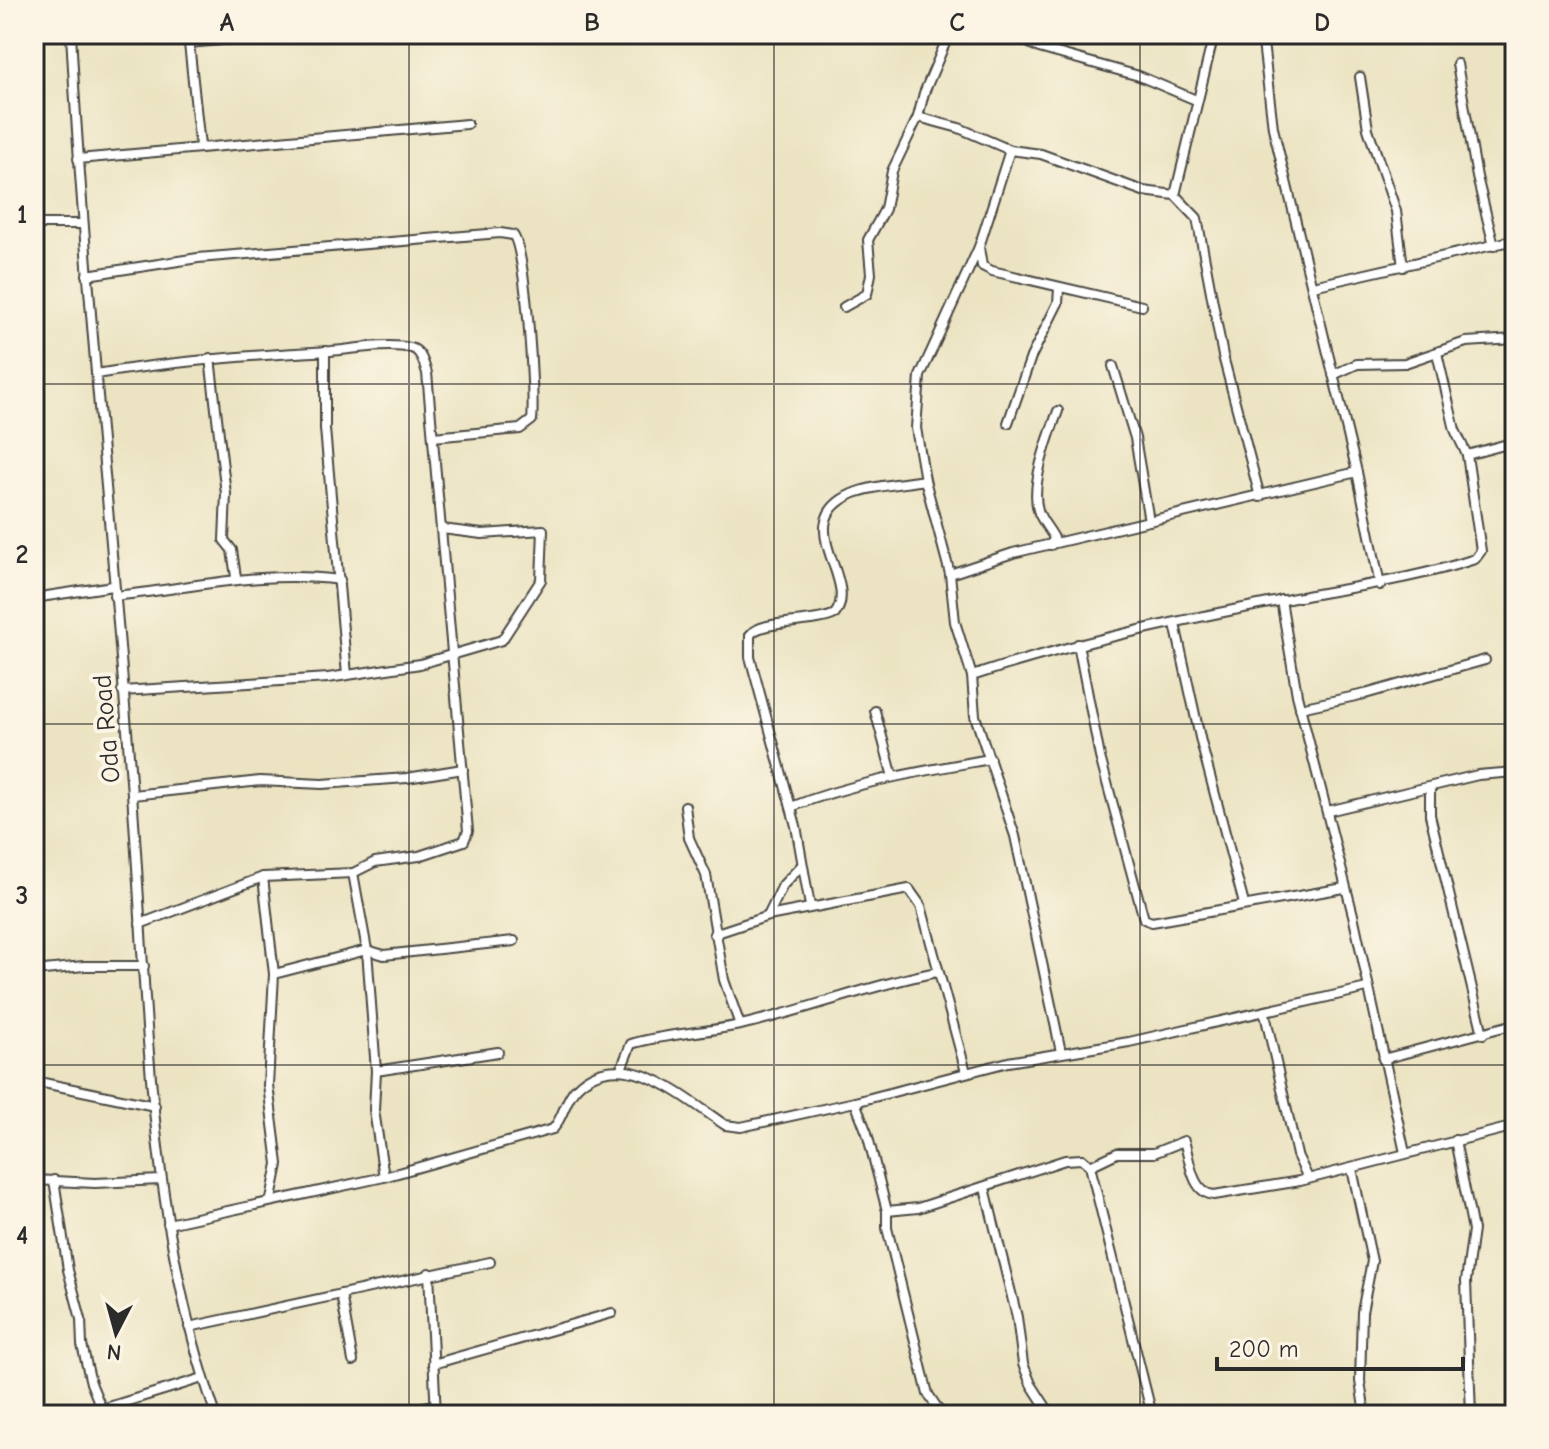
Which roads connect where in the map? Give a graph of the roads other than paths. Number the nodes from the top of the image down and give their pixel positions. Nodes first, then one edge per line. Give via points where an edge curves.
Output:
1 (71, 34) edge
2 (289, 34) edge
3 (949, 34) edge
4 (1011, 34) edge
5 (1214, 34) edge
6 (1262, 34) edge
7 (188, 39) edge
8 (1457, 64) dead end
9 (1360, 77) dead end
10 (1196, 100) junction
11 (918, 117) junction
12 (467, 124) dead end
13 (200, 146) junction
14 (1010, 150) junction
15 (78, 159) junction
16 (1175, 195) junction
17 (34, 224) edge
18 (83, 224) junction
19 (1515, 240) edge
20 (1494, 246) junction
21 (979, 247) junction
22 (1403, 267) junction
23 (87, 275) junction
24 (1313, 286) junction
25 (1059, 289) junction
26 (1142, 306) dead end
27 (844, 307) dead end
28 (1515, 339) edge
29 (325, 351) junction
30 (1437, 353) junction
31 (210, 358) junction
32 (1113, 366) dead end
33 (96, 374) junction
34 (1333, 375) junction
35 (1058, 411) dead end
36 (1008, 423) dead end
37 (433, 437) junction
38 (1515, 442) edge
39 (1467, 455) junction
40 (1357, 472) junction
41 (925, 480) junction
42 (1260, 497) junction
43 (1149, 521) junction
44 (442, 529) junction
45 (1051, 545) junction
46 (34, 567) edge
47 (950, 574) junction
48 (236, 577) junction
49 (340, 580) junction
50 (1380, 585) junction
51 (114, 591) junction
52 (35, 597) edge
53 (1281, 600) junction
54 (1175, 624) junction
55 (1078, 644) junction
56 (454, 652) junction
57 (1485, 660) dead end
58 (347, 675) junction
59 (972, 676) junction
60 (122, 691) junction
61 (1300, 708) junction
62 (875, 711) dead end
63 (990, 759) junction
64 (463, 769) junction
65 (1515, 772) edge
66 (893, 777) junction
67 (1430, 787) junction
68 (1417, 791) junction
69 (133, 795) junction
70 (1430, 799) junction
71 (685, 806) dead end
72 (791, 807) junction
73 (1328, 811) junction
74 (802, 865) junction
75 (353, 873) junction
76 (263, 877) junction
77 (1344, 888) junction
78 (1244, 904) junction
79 (810, 906) junction
80 (768, 916) junction
81 (140, 924) junction
82 (714, 934) junction
83 (514, 941) dead end
84 (367, 950) junction
85 (34, 954) edge
86 (144, 966) junction
87 (34, 971) edge
88 (937, 972) junction
89 (274, 974) junction
90 (1367, 988) junction
91 (1265, 1014) junction
92 (1515, 1024) edge
93 (740, 1025) junction
94 (1483, 1034) junction
95 (498, 1052) dead end
96 (1061, 1052) junction
97 (1383, 1059) junction
98 (621, 1069) junction
99 (376, 1071) junction
100 (966, 1072) junction
101 (34, 1081) edge
102 (855, 1102) junction
103 (155, 1106) junction
104 (1515, 1126) edge
105 (1455, 1140) junction
106 (1405, 1153) junction
107 (1090, 1166) junction
108 (1352, 1169) junction
109 (384, 1177) junction
110 (1308, 1178) junction
111 (34, 1180) edge
112 (54, 1180) junction
113 (161, 1180) junction
114 (985, 1188) junction
115 (271, 1199) junction
116 (887, 1211) junction
117 (168, 1224) junction
118 (490, 1262) dead end
119 (429, 1273) junction
120 (341, 1294) junction
121 (612, 1313) dead end
122 (189, 1327) junction
123 (353, 1361) dead end
124 (433, 1364) junction
125 (203, 1378) junction
126 (435, 1405) junction
127 (1045, 1406) junction
128 (103, 1412) edge
129 (216, 1415) edge
130 (381, 1415) edge
131 (436, 1415) edge
132 (942, 1415) edge
133 (1028, 1415) edge
134 (1051, 1415) edge
135 (1152, 1415) edge
136 (1365, 1415) edge
137 (1471, 1415) edge

1 - 15 street, Oda Road
2 - 7 street
3 - 11 street
4 - 10 street
5 - 10 street
6 - 24 street via 1273,128
7 - 13 street
8 - 20 street
9 - 22 street via 1368,129 1396,211
10 - 16 street
11 - 14 street
11 - 27 street via 892,171 885,209 868,240 867,295
12 - 13 street
13 - 15 street
14 - 16 street via 1041,154 1143,191
14 - 21 street
15 - 18 street, Oda Road
16 - 42 street via 1197,218 1223,356
17 - 18 street
18 - 23 street, Oda Road
19 - 20 street
20 - 22 street
21 - 25 street via 987,269
21 - 41 street via 920,376 916,428
22 - 24 street
23 - 33 street, Oda Road
23 - 37 street via 198,258 513,235 519,243 524,287 535,397 532,420 520,429
24 - 34 street
25 - 26 street
25 - 36 street via 1058,303 1031,357
28 - 30 street via 1466,342
29 - 31 street
29 - 37 street via 416,350 427,373
29 - 49 street via 325,429
30 - 34 street via 1401,363 1357,364
30 - 39 street via 1455,430
31 - 33 street
31 - 48 street via 226,494 224,540 232,550
32 - 43 street via 1135,438
33 - 51 street, Oda Road
34 - 40 street
35 - 45 street via 1037,496 1041,517 1054,538
37 - 44 street
38 - 39 street
39 - 50 street via 1479,557
40 - 42 street
40 - 50 street
41 - 47 street
41 - 72 street via 854,493 836,504 824,534 841,592 835,614 760,626 750,635 750,657
42 - 43 street
43 - 45 street
44 - 56 street
44 - 56 street via 500,534 543,530 541,580 507,635
45 - 47 street
46 - 52 street
47 - 59 street via 955,622
48 - 49 street
48 - 51 street via 171,590
49 - 58 street
50 - 53 street
51 - 52 street
51 - 60 street, Oda Road
53 - 54 street
53 - 61 street
54 - 55 street
54 - 78 street
55 - 59 street
55 - 78 street via 1100,757 1144,919 1152,922
56 - 58 street via 420,664
56 - 64 street
57 - 61 street
58 - 60 street
59 - 63 street via 975,716
60 - 69 street, Oda Road
61 - 73 street
62 - 66 street
63 - 66 street
63 - 96 street via 1015,836
64 - 69 street via 407,778 322,784 260,781
64 - 75 street via 468,831 464,841 419,856 375,862
65 - 67 street
66 - 72 street
67 - 68 street
67 - 70 street
68 - 70 street
68 - 73 street
69 - 81 street, Oda Road
70 - 94 street
71 - 82 street via 689,838 706,875
72 - 74 street
73 - 77 street
74 - 79 street
74 - 80 street via 783,885
75 - 76 street
75 - 84 street
76 - 81 street
76 - 89 street
77 - 78 street
77 - 90 street
79 - 80 street
79 - 88 street via 909,889 921,906
80 - 82 street
81 - 86 street, Oda Road
82 - 93 street
83 - 84 street via 384,955
84 - 89 street
84 - 99 street
85 - 87 street
86 - 87 street
86 - 103 street, Oda Road
88 - 93 street
88 - 100 street
89 - 115 street via 268,1085 278,1164
90 - 91 street
90 - 97 street
91 - 96 street
91 - 110 street via 1297,1155
92 - 94 street
93 - 98 street via 659,1035 631,1044
94 - 97 street
95 - 99 street
96 - 100 street
97 - 106 street
98 - 102 street via 640,1073 725,1125 741,1127
98 - 109 street via 578,1085 553,1129
99 - 109 street via 374,1110
100 - 102 street
101 - 103 street
102 - 116 street
103 - 113 street, Oda Road
104 - 105 street
105 - 106 street
105 - 137 street via 1473,1230 1466,1281
106 - 108 street
107 - 110 street via 1117,1153 1154,1153 1184,1141 1194,1177 1208,1195
107 - 114 street via 1082,1159 1065,1160
107 - 135 street
108 - 110 street
108 - 136 street via 1372,1261 1362,1312 1360,1381
109 - 115 street
111 - 112 street
112 - 113 street
112 - 128 street via 82,1345
113 - 117 street, Oda Road
114 - 116 street
114 - 127 street via 1017,1317 1023,1364
115 - 117 street
116 - 132 street via 928,1394
117 - 122 street, Oda Road
118 - 119 street
119 - 120 street
119 - 124 street
120 - 122 street
120 - 123 street
121 - 124 street
122 - 125 street, Oda Road
124 - 126 street
125 - 128 street
125 - 129 street, Oda Road
126 - 130 street
126 - 131 street
127 - 133 street
127 - 134 street

